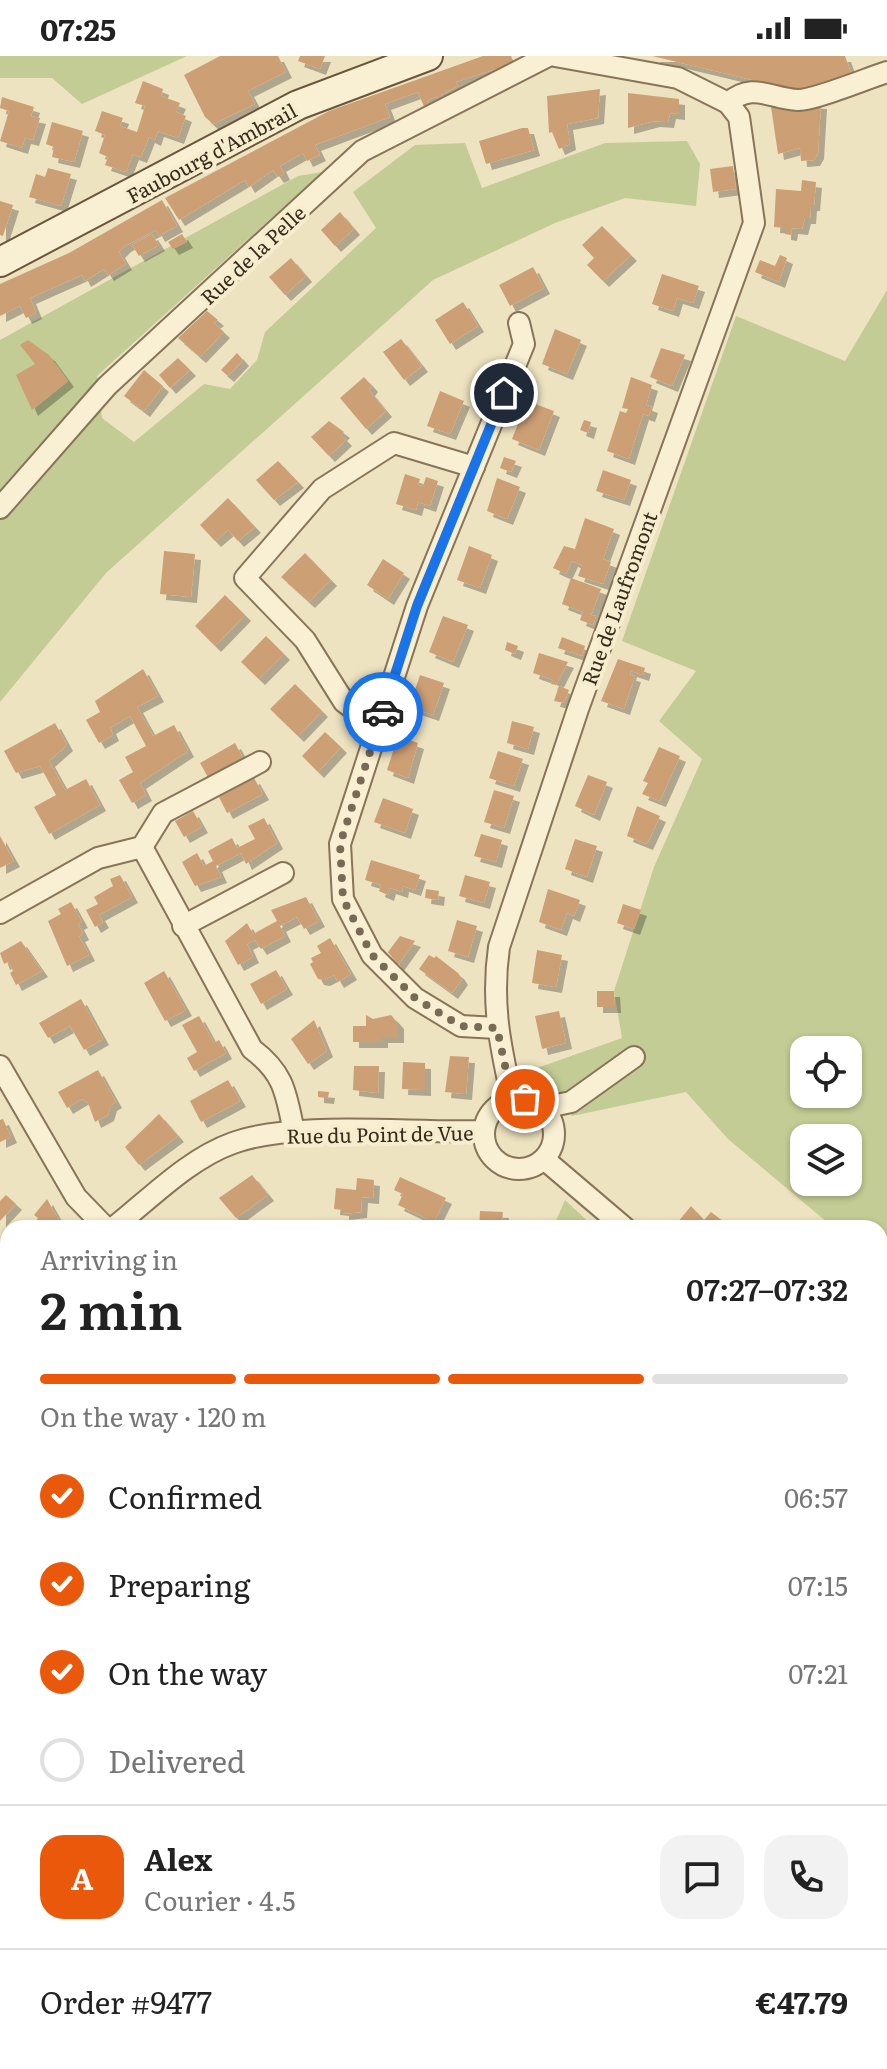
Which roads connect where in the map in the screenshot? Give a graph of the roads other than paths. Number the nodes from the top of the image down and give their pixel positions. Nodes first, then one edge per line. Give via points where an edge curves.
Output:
1 (428, 56) edge
2 (548, 56) edge
3 (566, 57) edge
4 (887, 72) edge
5 (728, 103) junction
6 (0, 262) edge
7 (519, 323) dead end
8 (474, 467) junction
9 (0, 508) edge
10 (378, 727) junction
11 (260, 762) dead end
12 (142, 847) junction
13 (283, 873) dead end
14 (0, 913) edge
15 (183, 926) junction
16 (497, 1028) junction
17 (634, 1057) dead end
18 (0, 1066) edge
19 (512, 1099) junction
20 (543, 1108) junction
21 (484, 1131) junction
22 (294, 1132) junction
23 (544, 1159) junction
24 (98, 1220) edge
25 (123, 1220) edge
26 (616, 1220) edge

1 - 6 main road, Faubourg d'Ambrail via 298,105
2 - 9 street, Rue de la Pelle via 362,151 107,386
3 - 5 street via 678,78
4 - 5 street via 799,100 760,89
5 - 16 street, Rue de Laufromont via 739,117 754,223 583,694 499,947 493,986
7 - 8 street via 524,344
8 - 10 street via 417,606
8 - 10 street via 394,443 322,489 245,578 305,640 344,702
10 - 16 street via 340,844 343,899 372,955 415,998 461,1026
11 - 12 street via 163,813
12 - 14 street via 98,858
12 - 15 street
13 - 15 street
15 - 22 street via 252,1049 270,1062 283,1082
16 - 19 street, Rue de Laufromont
17 - 20 street via 571,1102
18 - 24 street via 76,1197
19 - 20 street
19 - 21 street via 494,1109
20 - 23 street via 554,1133
21 - 22 street, Rue du Point de Vue
21 - 23 street via 485,1143 501,1165 526,1169
22 - 25 street, Rue du Point de Vue via 234,1143 202,1158
23 - 26 street

